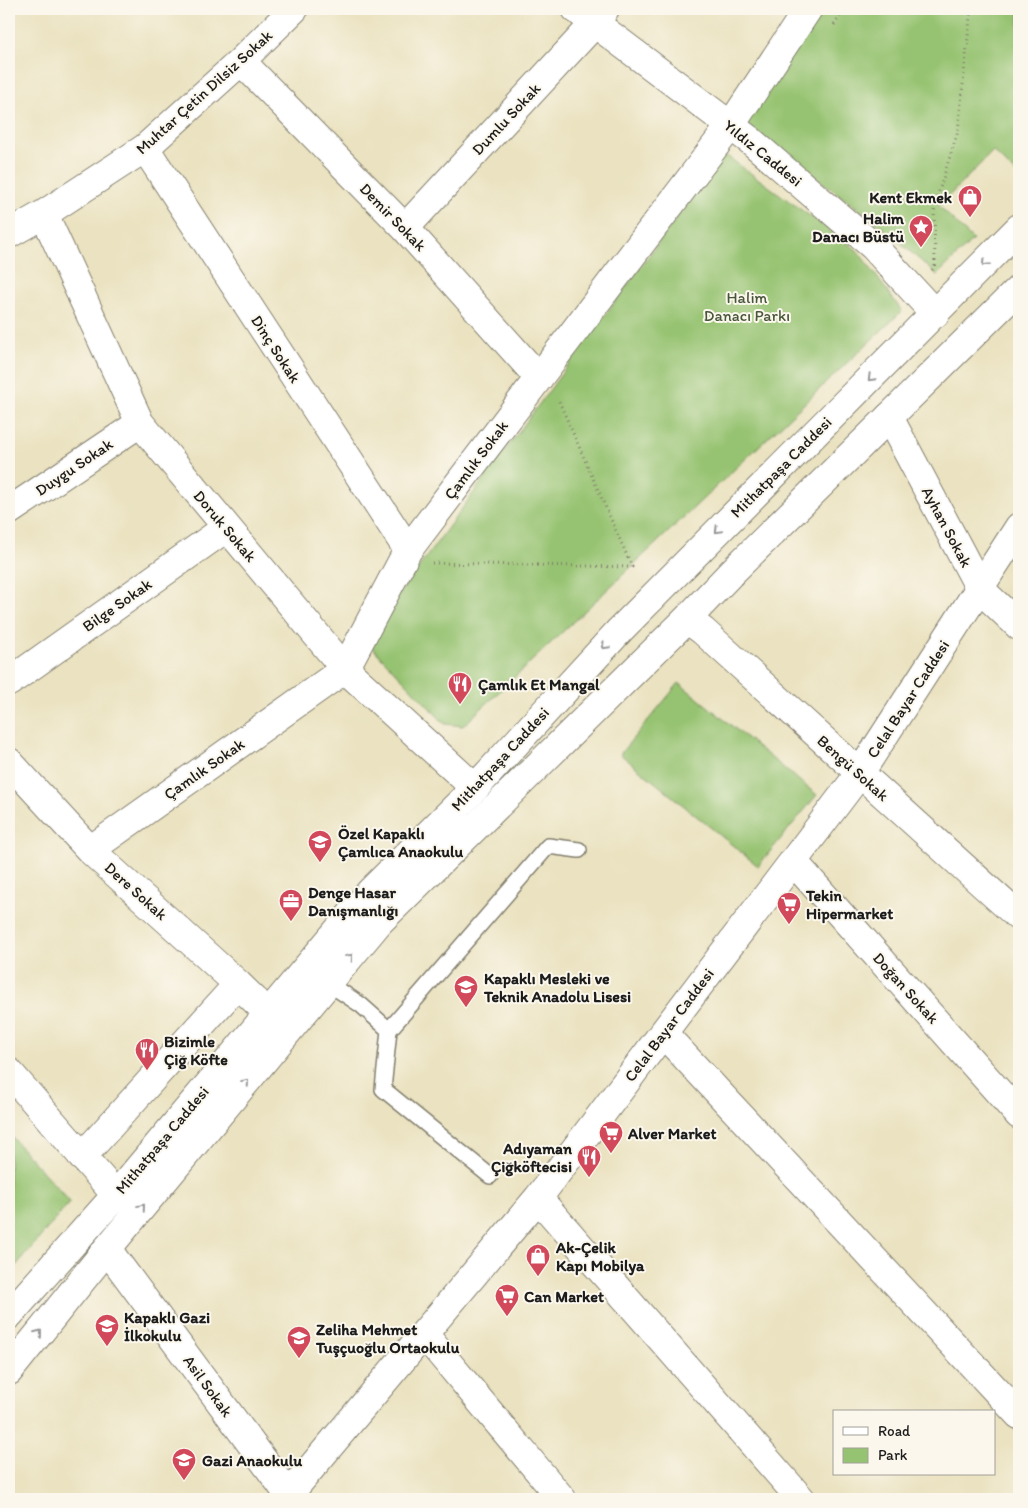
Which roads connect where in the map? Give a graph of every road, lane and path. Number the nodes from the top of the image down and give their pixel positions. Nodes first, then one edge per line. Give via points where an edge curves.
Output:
1 (294, 9) edge
2 (808, 9) edge
3 (970, 9) edge
4 (592, 13) edge
5 (241, 61) junction
6 (731, 125) junction
7 (144, 148) junction
8 (44, 214) junction
9 (405, 228) junction
10 (1019, 228) edge
11 (9, 234) edge
12 (931, 271) dead end
13 (1019, 289) edge
14 (935, 314) junction
15 (547, 387) junction
16 (889, 417) junction
17 (140, 423) junction
18 (9, 511) edge
19 (1019, 527) edge
20 (226, 528) junction
21 (408, 550) junction
22 (431, 563) dead end
23 (980, 589) junction
24 (687, 619) junction
25 (1019, 626) edge
26 (345, 669) junction
27 (9, 682) edge
28 (9, 762) edge
29 (860, 773) junction
30 (475, 788) junction
31 (90, 850) junction
32 (579, 850) dead end
33 (793, 861) junction
34 (1019, 917) edge
35 (328, 983) junction
36 (238, 984) junction
37 (269, 1014) junction
38 (389, 1030) junction
39 (663, 1033) junction
40 (9, 1072) edge
41 (1019, 1115) edge
42 (82, 1157) junction
43 (490, 1176) dead end
44 (116, 1195) junction
45 (538, 1198) junction
46 (106, 1249) junction
47 (9, 1315) edge
48 (424, 1334) junction
49 (9, 1371) edge
50 (1019, 1414) edge
51 (289, 1498) edge
52 (562, 1499) edge
53 (801, 1499) edge

1 - 5 street, Muhtar Çetin Dilsiz Sokak
2 - 6 street, Çamlık Sokak
3 - 12 path via 958,131 934,207 935,266
4 - 6 street, Yıldız Caddesi
4 - 9 street, Dumlu Sokak
5 - 7 street, Muhtar Çetin Dilsiz Sokak
5 - 9 street, Demir Sokak
6 - 14 street, Yıldız Caddesi via 874,246
6 - 15 street, Çamlık Sokak
7 - 8 street, Muhtar Çetin Dilsiz Sokak
7 - 21 street, Dinç Sokak
8 - 11 street, Muhtar Çetin Dilsiz Sokak
8 - 17 street, Doruk Sokak
9 - 15 street, Demir Sokak
10 -> 14 street, Mithatpaşa Caddesi
13 - 16 street, Mithatpaşa Caddesi
14 -> 30 street, Mithatpaşa Caddesi via 620,630
15 - 21 street, Çamlık Sokak
15 - 22 path via 632,567
16 - 23 street, Ayhan Sokak
16 - 24 street, Mithatpaşa Caddesi
17 - 18 street, Duygu Sokak
17 - 20 street, Doruk Sokak
19 - 23 street, Celal Bayar Caddesi
20 - 26 street, Doruk Sokak
20 - 27 street, Bilge Sokak
21 - 26 street, Çamlık Sokak
23 - 25 street, Ayhan Sokak
23 - 29 street, Celal Bayar Caddesi
24 - 29 street, Bengü Sokak
35 -> 24 street, Mithatpaşa Caddesi via 379,922
26 - 30 street, Doruk Sokak
26 - 31 street, Çamlık Sokak
28 - 31 street, Dere Sokak
29 - 33 street, Celal Bayar Caddesi
29 - 34 street, Bengü Sokak
30 - 37 street, Mithatpaşa Caddesi via 370,892
31 - 36 street, Dere Sokak
32 - 38 lane via 548,846
33 - 39 street, Celal Bayar Caddesi
33 - 41 street, Doğan Sokak
35 - 38 lane via 361,1005
46 -> 35 street, Mithatpaşa Caddesi
36 - 37 street, Dere Sokak
36 - 42 street
37 - 44 street, Mithatpaşa Caddesi
38 - 43 lane via 383,1089
39 - 45 street, Celal Bayar Caddesi
39 - 50 street
40 - 42 street
42 - 44 street
44 - 47 street, Mithatpaşa Caddesi
45 - 48 street, Celal Bayar Caddesi
45 - 53 street
49 -> 46 street, Mithatpaşa Caddesi
46 - 51 street, Asil Sokak
48 - 51 street, Celal Bayar Caddesi
48 - 52 street

